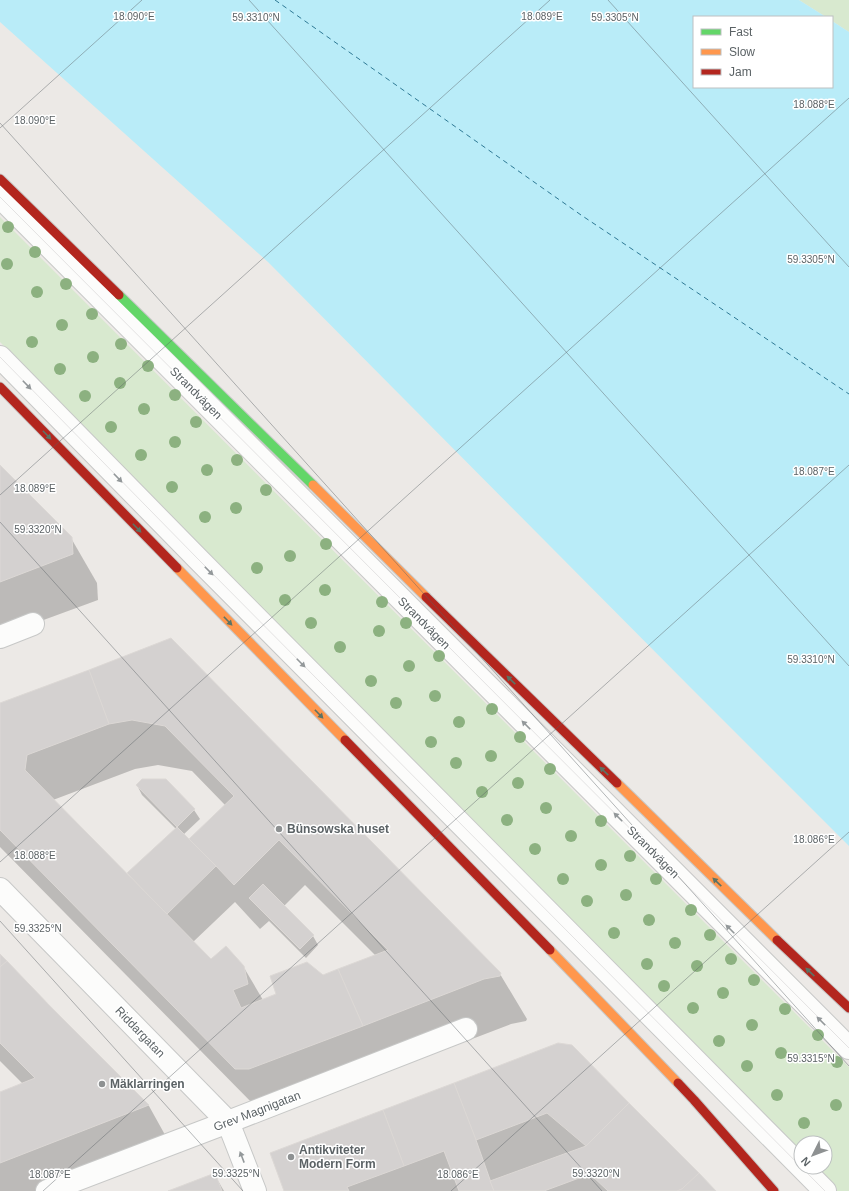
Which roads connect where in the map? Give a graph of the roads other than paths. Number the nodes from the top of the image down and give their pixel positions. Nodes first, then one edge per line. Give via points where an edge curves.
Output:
1 (0, 180) edge
2 (0, 197) edge
3 (0, 357) edge
4 (0, 387) edge
5 (33, 624) dead end
6 (0, 637) edge
7 (0, 889) edge
8 (849, 1008) edge
9 (466, 1029) dead end
10 (849, 1048) edge
11 (228, 1122) junction
12 (47, 1191) edge
13 (255, 1191) edge
14 (774, 1191) edge
15 (825, 1191) edge

8 -> 1 street, Strandvägen
10 -> 2 street, Strandvägen
3 -> 15 street
4 -> 14 street via 567,967 694,1100
5 - 6 street
7 - 11 street, Riddargatan
9 - 11 street, Grev Magnigatan
11 - 12 street, Grev Magnigatan
13 -> 11 street, Riddargatan

